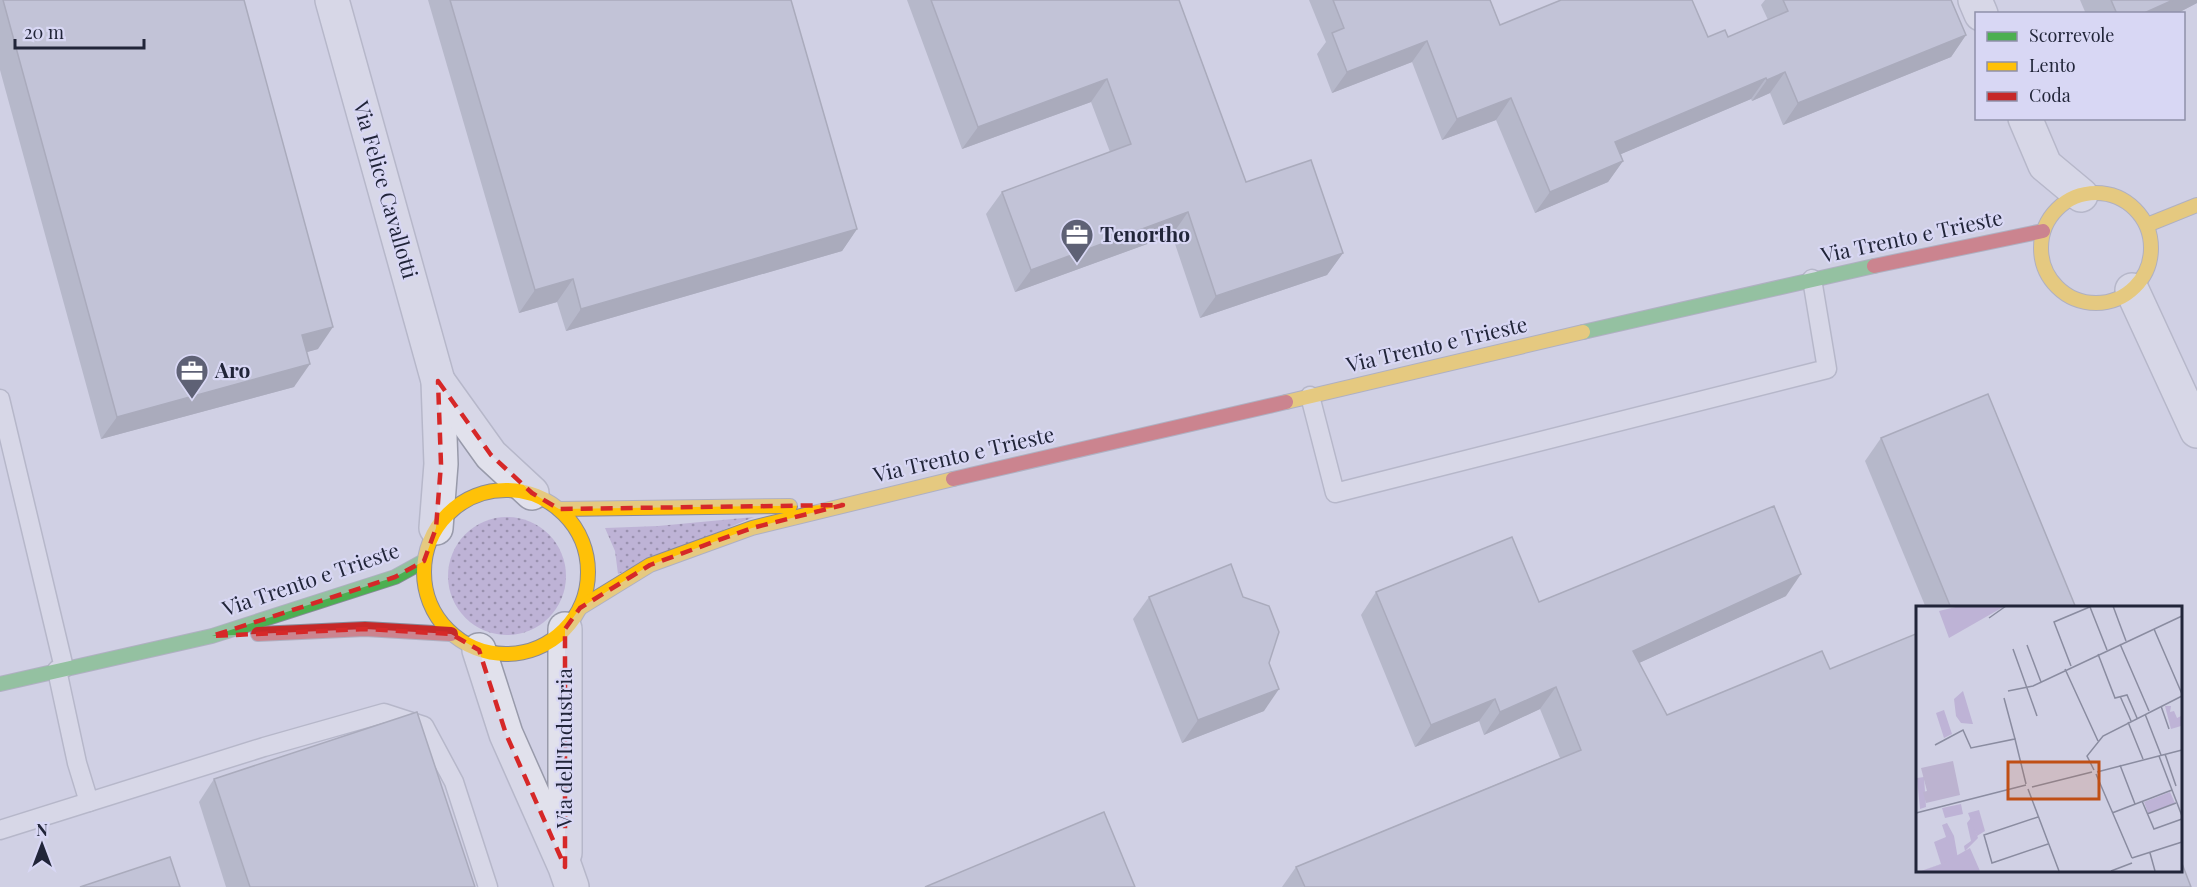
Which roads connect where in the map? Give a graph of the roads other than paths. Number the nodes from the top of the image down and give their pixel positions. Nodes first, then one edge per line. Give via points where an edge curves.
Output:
1 (332, 0) edge
2 (2026, 120) edge
3 (2081, 195) junction
4 (2197, 205) edge
5 (2147, 225) junction
6 (2043, 231) junction
7 (1812, 279) junction
8 (2132, 290) junction
9 (438, 381) junction
10 (1310, 396) junction
11 (0, 399) edge
12 (2197, 430) edge
13 (545, 501) junction
14 (843, 505) junction
15 (436, 528) junction
16 (424, 561) junction
17 (573, 618) junction
18 (212, 636) junction
19 (465, 642) junction
20 (60, 669) junction
21 (0, 684) edge
22 (89, 802) junction
23 (0, 830) edge
24 (568, 877) edge
25 (488, 887) edge

1 - 9 street, Via Felice Cavallotti
2 - 3 street via 2045,165
3 - 5 street via 2097,192 2126,201
3 - 6 street via 2064,202
4 - 5 street
5 - 8 street via 2150,260 2144,277
6 - 7 street, Via Trento e Trieste
6 - 8 street via 2040,250 2044,268 2066,295 2082,302 2100,303 2117,300
7 - 10 street, Via Trento e Trieste
7 - 10 lane via 1827,369 1335,492
8 - 12 street
9 - 13 street, Via Felice Cavallotti via 491,455
9 - 15 street, Via Felice Cavallotti via 441,464
10 - 14 street, Via Trento e Trieste
11 - 20 lane
13 - 14 street, Via Trento e Trieste
13 - 15 street, Via Trento e Trieste via 505,490 478,495 454,508
13 - 17 street via 581,537 589,572
14 - 17 street, Via Trento e Trieste via 752,528 650,565
15 - 16 street, Via Trento e Trieste
16 - 18 street, Via Trento e Trieste via 395,577
16 - 19 street, Via Trento e Trieste via 429,601
17 - 19 street, Via Trento e Trieste via 540,647 510,654
17 - 24 street, Via dell'Industria
18 - 19 street, Via Trento e Trieste via 365,628
18 - 20 street, Via Trento e Trieste
19 - 24 street, Via dell'Industria
20 - 21 street, Via Trento e Trieste
20 - 22 lane via 77,763
22 - 23 lane
22 - 25 lane via 384,713 424,726 454,783

